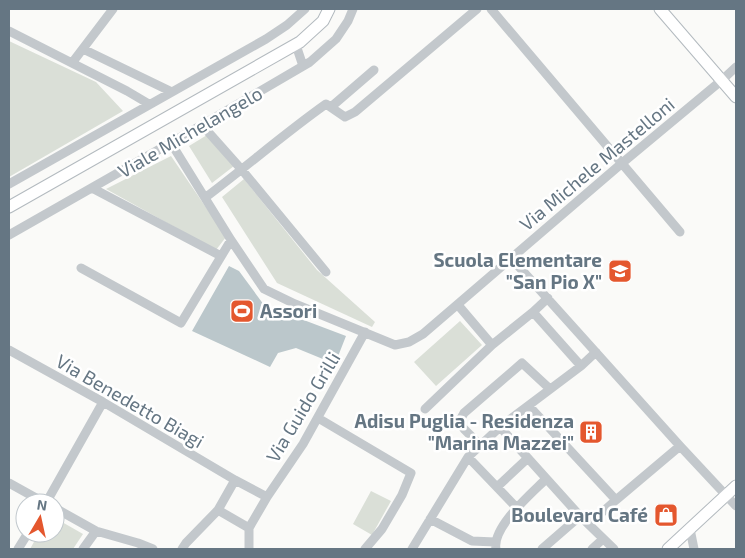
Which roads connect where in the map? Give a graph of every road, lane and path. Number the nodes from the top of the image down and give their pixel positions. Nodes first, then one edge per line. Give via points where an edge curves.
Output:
1 (113, 9) edge
2 (304, 9) edge
3 (329, 9) edge
4 (353, 9) edge
5 (477, 9) edge
6 (491, 9) edge
7 (660, 9) edge
8 (9, 31) edge
9 (296, 45) junction
10 (83, 49) junction
11 (72, 63) junction
12 (303, 66) junction
13 (736, 67) edge
14 (374, 70) dead end
15 (722, 80) junction
16 (172, 92) junction
17 (736, 97) edge
18 (149, 104) junction
19 (331, 107) junction
20 (202, 125) junction
21 (171, 143) junction
22 (621, 164) junction
23 (242, 170) junction
24 (9, 184) edge
25 (92, 188) junction
26 (206, 197) junction
27 (9, 207) edge
28 (680, 232) dead end
29 (9, 235) edge
30 (231, 240) junction
31 (221, 256) junction
32 (512, 259) junction
33 (82, 268) dead end
34 (326, 272) dead end
35 (548, 298) junction
36 (458, 304) junction
37 (533, 312) junction
38 (365, 332) junction
39 (492, 345) junction
40 (9, 350) edge
41 (596, 352) junction
42 (581, 366) junction
43 (550, 389) junction
44 (102, 402) junction
45 (529, 406) junction
46 (425, 409) dead end
47 (318, 418) junction
48 (500, 428) junction
49 (480, 445) junction
50 (680, 446) junction
51 (468, 458) junction
52 (528, 458) junction
53 (546, 479) junction
54 (235, 480) junction
55 (9, 482) edge
56 (736, 486) edge
57 (497, 487) junction
58 (28, 493) edge
59 (52, 493) edge
60 (726, 496) junction
61 (267, 497) junction
62 (616, 500) junction
63 (736, 506) edge
64 (517, 508) junction
65 (218, 510) junction
66 (65, 514) edge
67 (580, 516) junction
68 (430, 519) junction
69 (589, 524) junction
70 (250, 528) junction
71 (690, 529) junction
72 (96, 531) junction
73 (603, 539) junction
74 (496, 546) edge
75 (83, 549) edge
76 (153, 549) edge
77 (182, 549) edge
78 (249, 549) edge
79 (365, 549) edge
80 (412, 549) edge
81 (542, 549) edge
82 (592, 549) edge
83 (614, 549) edge
84 (668, 549) edge
85 (694, 549) edge

1 - 10 street
2 - 16 street via 266,39
3 - 9 street, Viale Michelangelo via 323,21
4 - 12 street, Viale Michelangelo via 336,39
5 - 19 street via 356,112 345,117
6 - 22 street
7 - 15 street
8 - 11 street
9 - 12 street
9 - 27 street, Viale Michelangelo
10 - 11 street
10 - 16 street
11 - 18 street
12 - 20 street, Viale Michelangelo
13 - 15 street, Via Michele Mastelloni
14 - 19 street
15 - 17 street
15 - 22 street, Via Michele Mastelloni
16 - 18 street
18 - 24 street
19 - 23 street via 326,104
20 - 21 street, Viale Michelangelo
20 - 23 street
21 - 25 street, Viale Michelangelo
21 - 26 street, Via Michele Mastelloni
22 - 28 street
22 - 32 street, Via Michele Mastelloni
23 - 26 street
23 - 34 street
25 - 29 street, Viale Michelangelo
25 - 31 street
26 - 30 street, Via Michele Mastelloni
30 - 31 street
30 - 38 street, Via Michele Mastelloni via 264,289
31 - 33 street via 181,323
32 - 35 street
32 - 36 street, Via Michele Mastelloni
35 - 37 street
35 - 41 street
36 - 38 street, Via Michele Mastelloni via 409,342 395,345
36 - 39 street
37 - 39 street
37 - 42 street
38 - 47 street, Via Guido Grilli
39 - 46 street
40 - 44 street, Via Benedetto Biagi
41 - 42 street
41 - 50 street
42 - 43 street
43 - 45 street
43 - 49 street via 522,363 464,413 459,422
44 - 54 street, Via Benedetto Biagi
44 - 59 street
45 - 48 street
45 - 62 street
47 - 61 street, Via Guido Grilli
47 - 79 street via 411,474 382,529
48 - 49 street
48 - 52 street
49 - 51 street
50 - 60 street
50 - 62 street
51 - 57 street
51 - 68 street
52 - 53 street
52 - 57 street
53 - 64 street
53 - 67 street
54 - 61 street, Via Benedetto Biagi
54 - 65 street
55 - 58 street
56 - 60 street
57 - 64 street
60 - 63 street
60 - 71 street
61 - 70 street, Via Guido Grilli
62 - 69 street
64 - 74 street via 505,523
65 - 70 street
65 - 77 street
66 - 72 street
67 - 69 street
67 - 81 street
68 - 74 street via 472,541
68 - 80 street
69 - 73 street
70 - 78 street
71 - 84 street
71 - 85 street
72 - 75 street
72 - 76 street
73 - 82 street
73 - 83 street

